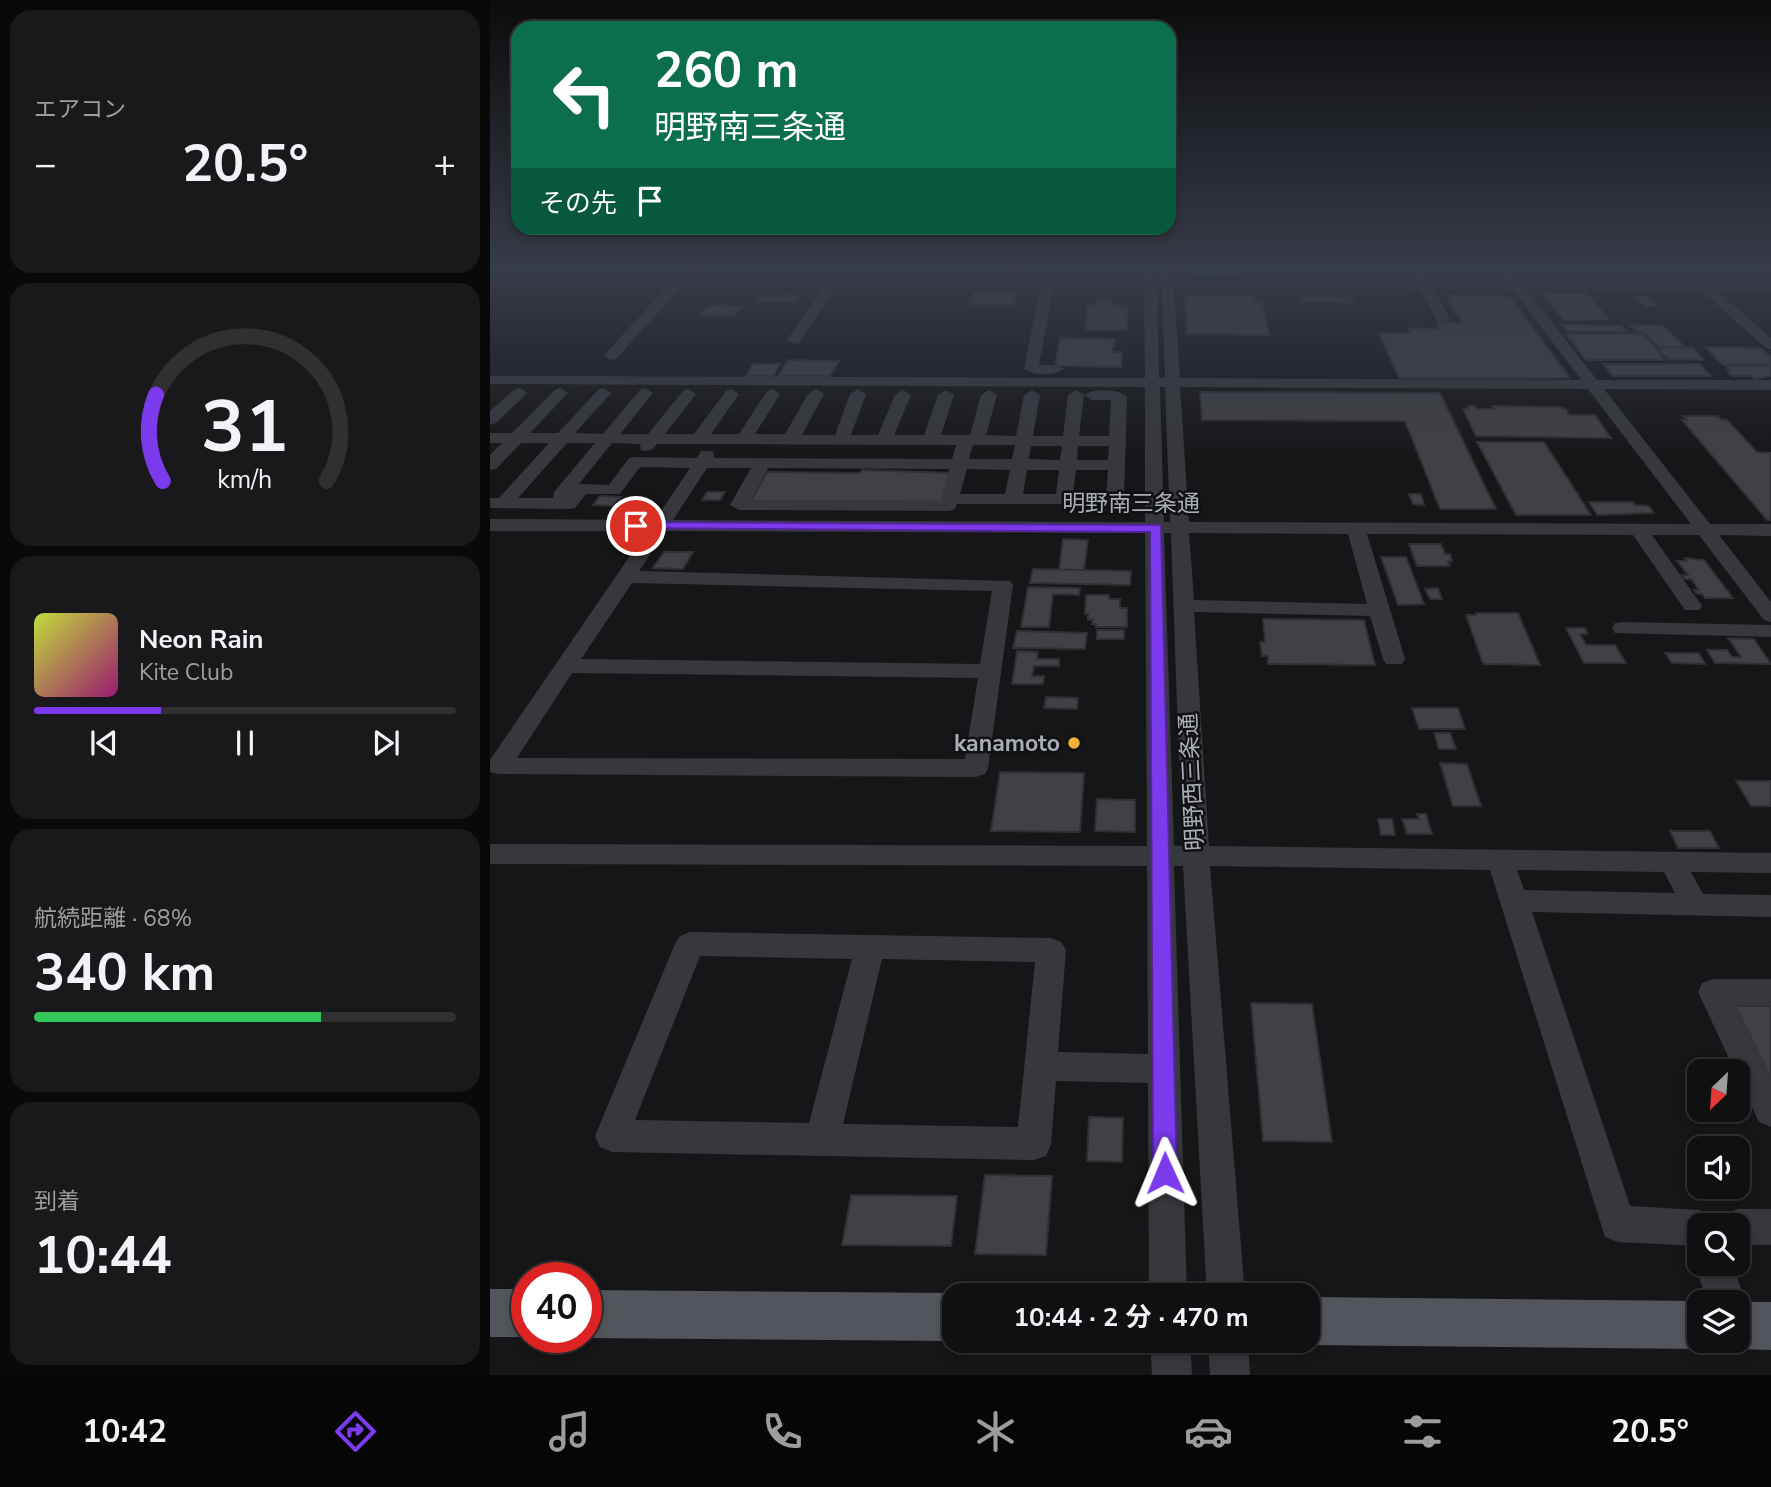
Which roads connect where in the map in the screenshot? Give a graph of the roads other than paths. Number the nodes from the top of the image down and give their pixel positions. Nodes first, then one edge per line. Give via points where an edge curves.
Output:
1 (633, 332) edge
2 (798, 332) edge
3 (1038, 332) edge
4 (1161, 332) edge
5 (1553, 332) edge
6 (1756, 332) edge
7 (793, 340) dead end
8 (1771, 345) edge
9 (611, 356) dead end
10 (490, 380) edge
11 (1101, 383) junction
12 (1163, 383) junction
13 (1594, 384) junction
14 (1771, 385) edge
15 (490, 393) edge
16 (519, 393) junction
17 (560, 393) junction
18 (603, 393) junction
19 (645, 393) junction
20 (688, 394) junction
21 (731, 394) junction
22 (772, 394) junction
23 (816, 394) junction
24 (858, 394) junction
25 (903, 395) junction
26 (946, 395) junction
27 (989, 395) junction
28 (1032, 395) junction
29 (1076, 395) junction
30 (490, 420) edge
31 (490, 438) edge
32 (516, 438) junction
33 (563, 438) junction
34 (607, 439) junction
35 (653, 439) junction
36 (708, 439) junction
37 (744, 439) junction
38 (791, 439) junction
39 (813, 440) junction
40 (841, 440) junction
41 (884, 440) junction
42 (931, 440) junction
43 (972, 440) junction
44 (1024, 441) junction
45 (1071, 441) junction
46 (1118, 441) junction
47 (635, 463) junction
48 (702, 463) junction
49 (763, 463) junction
50 (802, 463) junction
51 (960, 464) junction
52 (490, 465) edge
53 (1019, 465) junction
54 (1068, 465) junction
55 (1117, 465) junction
56 (950, 499) junction
57 (1013, 499) junction
58 (1064, 499) junction
59 (497, 503) edge
60 (553, 504) junction
61 (490, 525) edge
62 (660, 526) junction
63 (1167, 528) junction
64 (1356, 529) junction
65 (1640, 530) junction
66 (1708, 530) junction
67 (1767, 535) edge
68 (625, 577) junction
69 (1182, 606) junction
70 (1692, 606) dead end
71 (1379, 610) junction
72 (1771, 616) edge
73 (1623, 628) dead end
74 (1771, 631) edge
75 (1394, 659) dead end
76 (566, 666) junction
77 (991, 671) junction
78 (490, 854) edge
79 (1159, 856) junction
80 (1196, 856) junction
81 (1500, 859) junction
82 (1672, 862) junction
83 (1771, 863) edge
84 (1513, 901) junction
85 (1695, 905) junction
86 (1771, 906) edge
87 (870, 946) junction
88 (1771, 992) edge
89 (1041, 1066) junction
90 (1163, 1069) junction
91 (1771, 1111) edge
92 (822, 1139) junction
93 (1687, 1227) edge
94 (1750, 1227) edge
95 (1771, 1227) edge
96 (1168, 1283) edge
97 (1225, 1283) edge
98 (490, 1313) edge
99 (511, 1313) edge
100 (602, 1314) edge
101 (942, 1317) edge
102 (1320, 1321) edge
103 (1687, 1325) edge
104 (1750, 1325) edge
105 (1771, 1326) edge
106 (1170, 1353) edge
107 (1229, 1353) edge
108 (1171, 1375) edge
109 (1230, 1375) edge

1 - 9 street
2 - 7 street
3 - 11 street via 1031,369 1102,370
4 - 12 street, 明野西三条通
5 - 13 street
6 - 8 street
10 - 11 street
11 - 12 street
12 - 13 street
12 - 63 street, 明野西三条通
13 - 14 street
13 - 66 street
15 - 16 street
16 - 17 street
16 - 30 street
17 - 18 street
17 - 32 lane
18 - 19 street
18 - 33 street
19 - 20 street
19 - 34 street
20 - 21 street
20 - 35 street
21 - 22 street
21 - 36 street
22 - 23 street
22 - 37 street
23 - 24 street
23 - 38 street
24 - 25 street
24 - 40 street
25 - 26 street
25 - 41 street
26 - 27 street
26 - 42 street
27 - 28 street
27 - 43 street
28 - 29 street
28 - 44 street
29 - 45 street
29 - 46 street via 1119,396
31 - 32 street
32 - 33 street
32 - 52 lane
33 - 34 street
33 - 59 street
34 - 35 street
34 - 60 street
35 - 36 street
35 - 47 street
36 - 37 street
36 - 48 street
37 - 38 street
38 - 39 street
39 - 40 street
39 - 50 street
40 - 41 street
41 - 42 street
42 - 43 street
43 - 44 street
43 - 51 street
44 - 45 street
44 - 53 street
45 - 46 street
45 - 54 street
46 - 55 street
47 - 48 street
47 - 60 street via 614,490 581,489 569,504
48 - 49 street
48 - 62 street
49 - 50 street
49 - 56 street via 739,505 948,506
50 - 51 street
51 - 53 street
51 - 56 street
53 - 54 street
53 - 57 street
54 - 55 street
54 - 58 street
55 - 58 street via 1115,500
56 - 57 street
57 - 58 street
59 - 60 street
61 - 62 street, 明野南三条通
62 - 63 street, 明野南三条通
62 - 68 street
63 - 64 street, 明野南三条通
63 - 69 street, 明野西三条通
63 - 79 street, 明野西三条通
64 - 65 street, 明野南三条通
64 - 71 street
65 - 66 street, 明野南三条通
65 - 70 street
66 - 67 street, 明野南三条通
66 - 72 street
68 - 76 street
68 - 77 street via 1003,585
69 - 71 street
69 - 80 street, 明野西三条通
71 - 75 street
73 - 74 street
76 - 77 street
76 - 77 street via 499,766 976,768
78 - 79 street
79 - 80 street
79 - 90 street, 明野西三条通
80 - 81 street
80 - 97 street, 明野西三条通
81 - 82 street
81 - 84 street
82 - 83 street
82 - 85 street
84 - 85 lane
84 - 93 street via 1618,1224
85 - 86 lane
87 - 89 street via 1051,950
87 - 92 street
87 - 92 street via 690,944 612,1136
88 - 91 lane via 1713,992
89 - 90 street
89 - 92 street via 1034,1144
90 - 96 street, 明野西三条通
94 - 95 street
98 - 99 main road
100 - 101 main road
102 - 103 main road
104 - 105 main road
106 - 108 street
107 - 109 street

